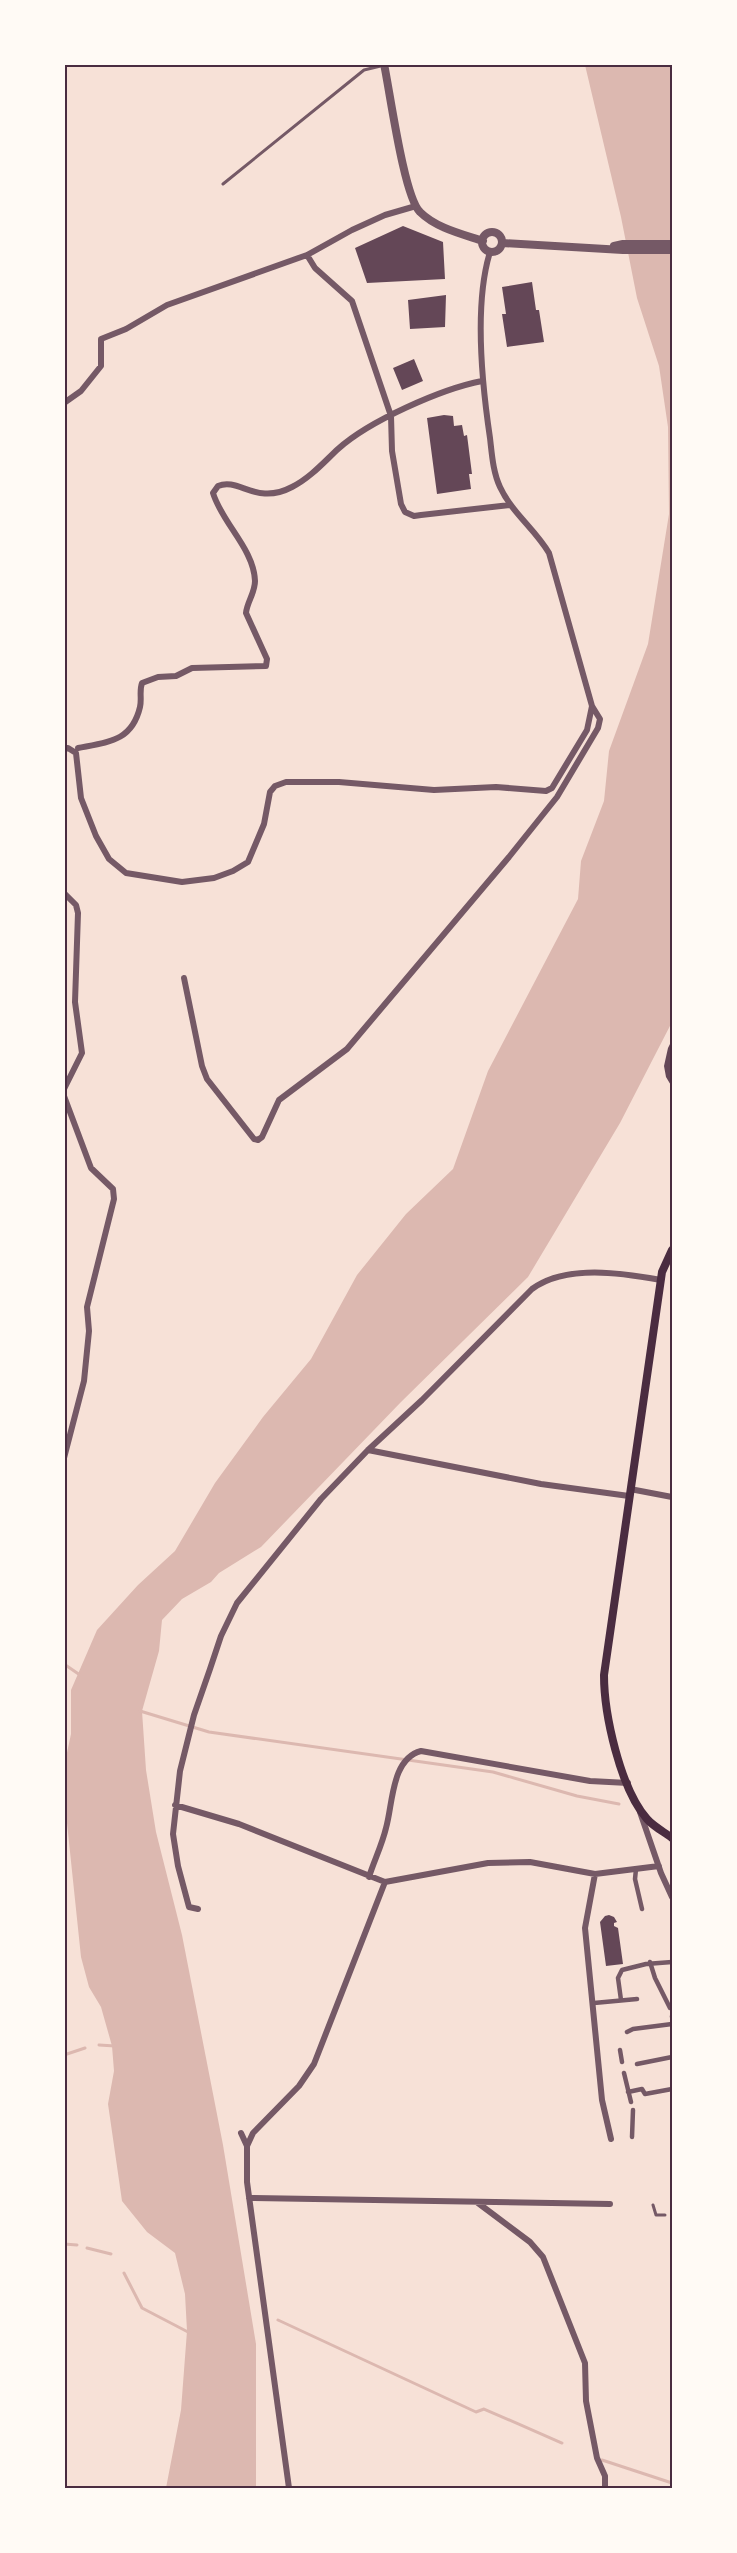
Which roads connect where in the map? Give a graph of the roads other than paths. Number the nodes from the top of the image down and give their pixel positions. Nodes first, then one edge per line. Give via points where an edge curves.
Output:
1 (389, 64) edge
2 (385, 65) edge
3 (223, 184) dead end
4 (416, 206) junction
5 (483, 242) junction
6 (502, 243) junction
7 (672, 244) edge
8 (623, 247) junction
9 (672, 250) edge
10 (490, 252) junction
11 (307, 255) junction
12 (482, 381) junction
13 (64, 403) edge
14 (391, 416) junction
15 (510, 505) junction
16 (592, 706) junction
17 (78, 748) dead end
18 (64, 749) edge
19 (64, 893) edge
20 (184, 978) dead end
21 (64, 1089) edge
22 (64, 1096) edge
23 (672, 1250) edge
24 (661, 1280) junction
25 (368, 1450) junction
26 (64, 1458) edge
27 (630, 1492) junction
28 (672, 1497) edge
29 (628, 1783) junction
30 (175, 1805) junction
31 (646, 1822) junction
32 (672, 1838) edge
33 (659, 1866) junction
34 (636, 1869) junction
35 (595, 1874) junction
36 (369, 1877) junction
37 (385, 1882) junction
38 (672, 1897) edge
39 (198, 1908) dead end
40 (642, 1909) dead end
41 (672, 1962) edge
42 (651, 1963) junction
43 (672, 1993) edge
44 (663, 1996) junction
45 (637, 1999) dead end
46 (621, 2000) junction
47 (594, 2003) junction
48 (670, 2008) dead end
49 (672, 2025) edge
50 (627, 2032) dead end
51 (620, 2050) dead end
52 (672, 2057) edge
53 (623, 2061) dead end
54 (637, 2064) dead end
55 (624, 2073) dead end
56 (672, 2089) edge
57 (628, 2092) junction
58 (631, 2102) dead end
59 (633, 2110) dead end
60 (241, 2133) dead end
61 (632, 2137) dead end
62 (611, 2139) dead end
63 (246, 2146) junction
64 (249, 2198) junction
65 (477, 2202) junction
66 (610, 2204) dead end
67 (653, 2205) dead end
68 (665, 2215) dead end
69 (289, 2488) edge
70 (605, 2488) edge

1 - 2 lane
2 - 3 lane via 364,70
2 - 4 street via 408,188
4 - 5 street via 437,224
4 - 11 street via 385,215
5 - 6 street via 485,236 494,232
5 - 10 street
6 - 8 street
6 - 10 street via 497,251
7 - 8 street
8 - 9 street
10 - 12 street via 483,286
11 - 13 street via 167,305 101,339 101,366 81,391
11 - 14 street via 315,268 352,301
12 - 14 street
12 - 15 street via 495,476
14 - 15 street via 392,451 405,512 414,516
14 - 17 street via 366,429 293,487 260,495 224,483 213,493 253,570 254,592 246,613 267,659 266,666 192,668 176,676 147,680 142,683 141,703 130,732
15 - 16 street via 549,553
16 - 18 street via 587,730 552,788 546,791 286,782 270,792 264,824 248,862 214,878 183,882 126,873 109,859 81,798 76,753
16 - 20 street via 600,719 598,728 557,797 346,1049 279,1100 258,1140 207,1079
19 - 21 street via 76,904 78,913 75,1002 82,1044
22 - 26 street via 92,1168 113,1189 114,1199 87,1307 84,1381
23 - 24 main road
24 - 25 street via 592,1274 542,1282
24 - 27 main road
25 - 27 street via 522,1480
25 - 30 street via 321,1499 237,1603 221,1636 194,1715
27 - 28 street
27 - 29 main road via 604,1675 608,1726
29 - 31 main road
29 - 36 street via 590,1781 492,1762 413,1753 402,1765
30 - 36 street via 239,1824
30 - 39 street via 173,1833 178,1866 189,1907
31 - 32 main road
31 - 33 street
33 - 34 street
33 - 38 street
34 - 35 street
34 - 40 street
35 - 37 street via 530,1862 488,1863
35 - 47 street via 585,1928
36 - 37 street
37 - 63 street via 314,2064
41 - 42 street
42 - 44 street
42 - 46 street via 622,1970 618,1978
43 - 44 street
44 - 48 street
45 - 46 street
46 - 47 street
47 - 62 street via 602,2100
49 - 50 street
51 - 53 street
52 - 54 street
55 - 57 street
56 - 57 street via 645,2094 642,2089
57 - 58 street
59 - 61 street
60 - 63 street
63 - 64 street
64 - 65 street
64 - 69 street
65 - 66 street
65 - 70 street via 530,2242 543,2257 585,2362 586,2401
67 - 68 lane via 656,2215

